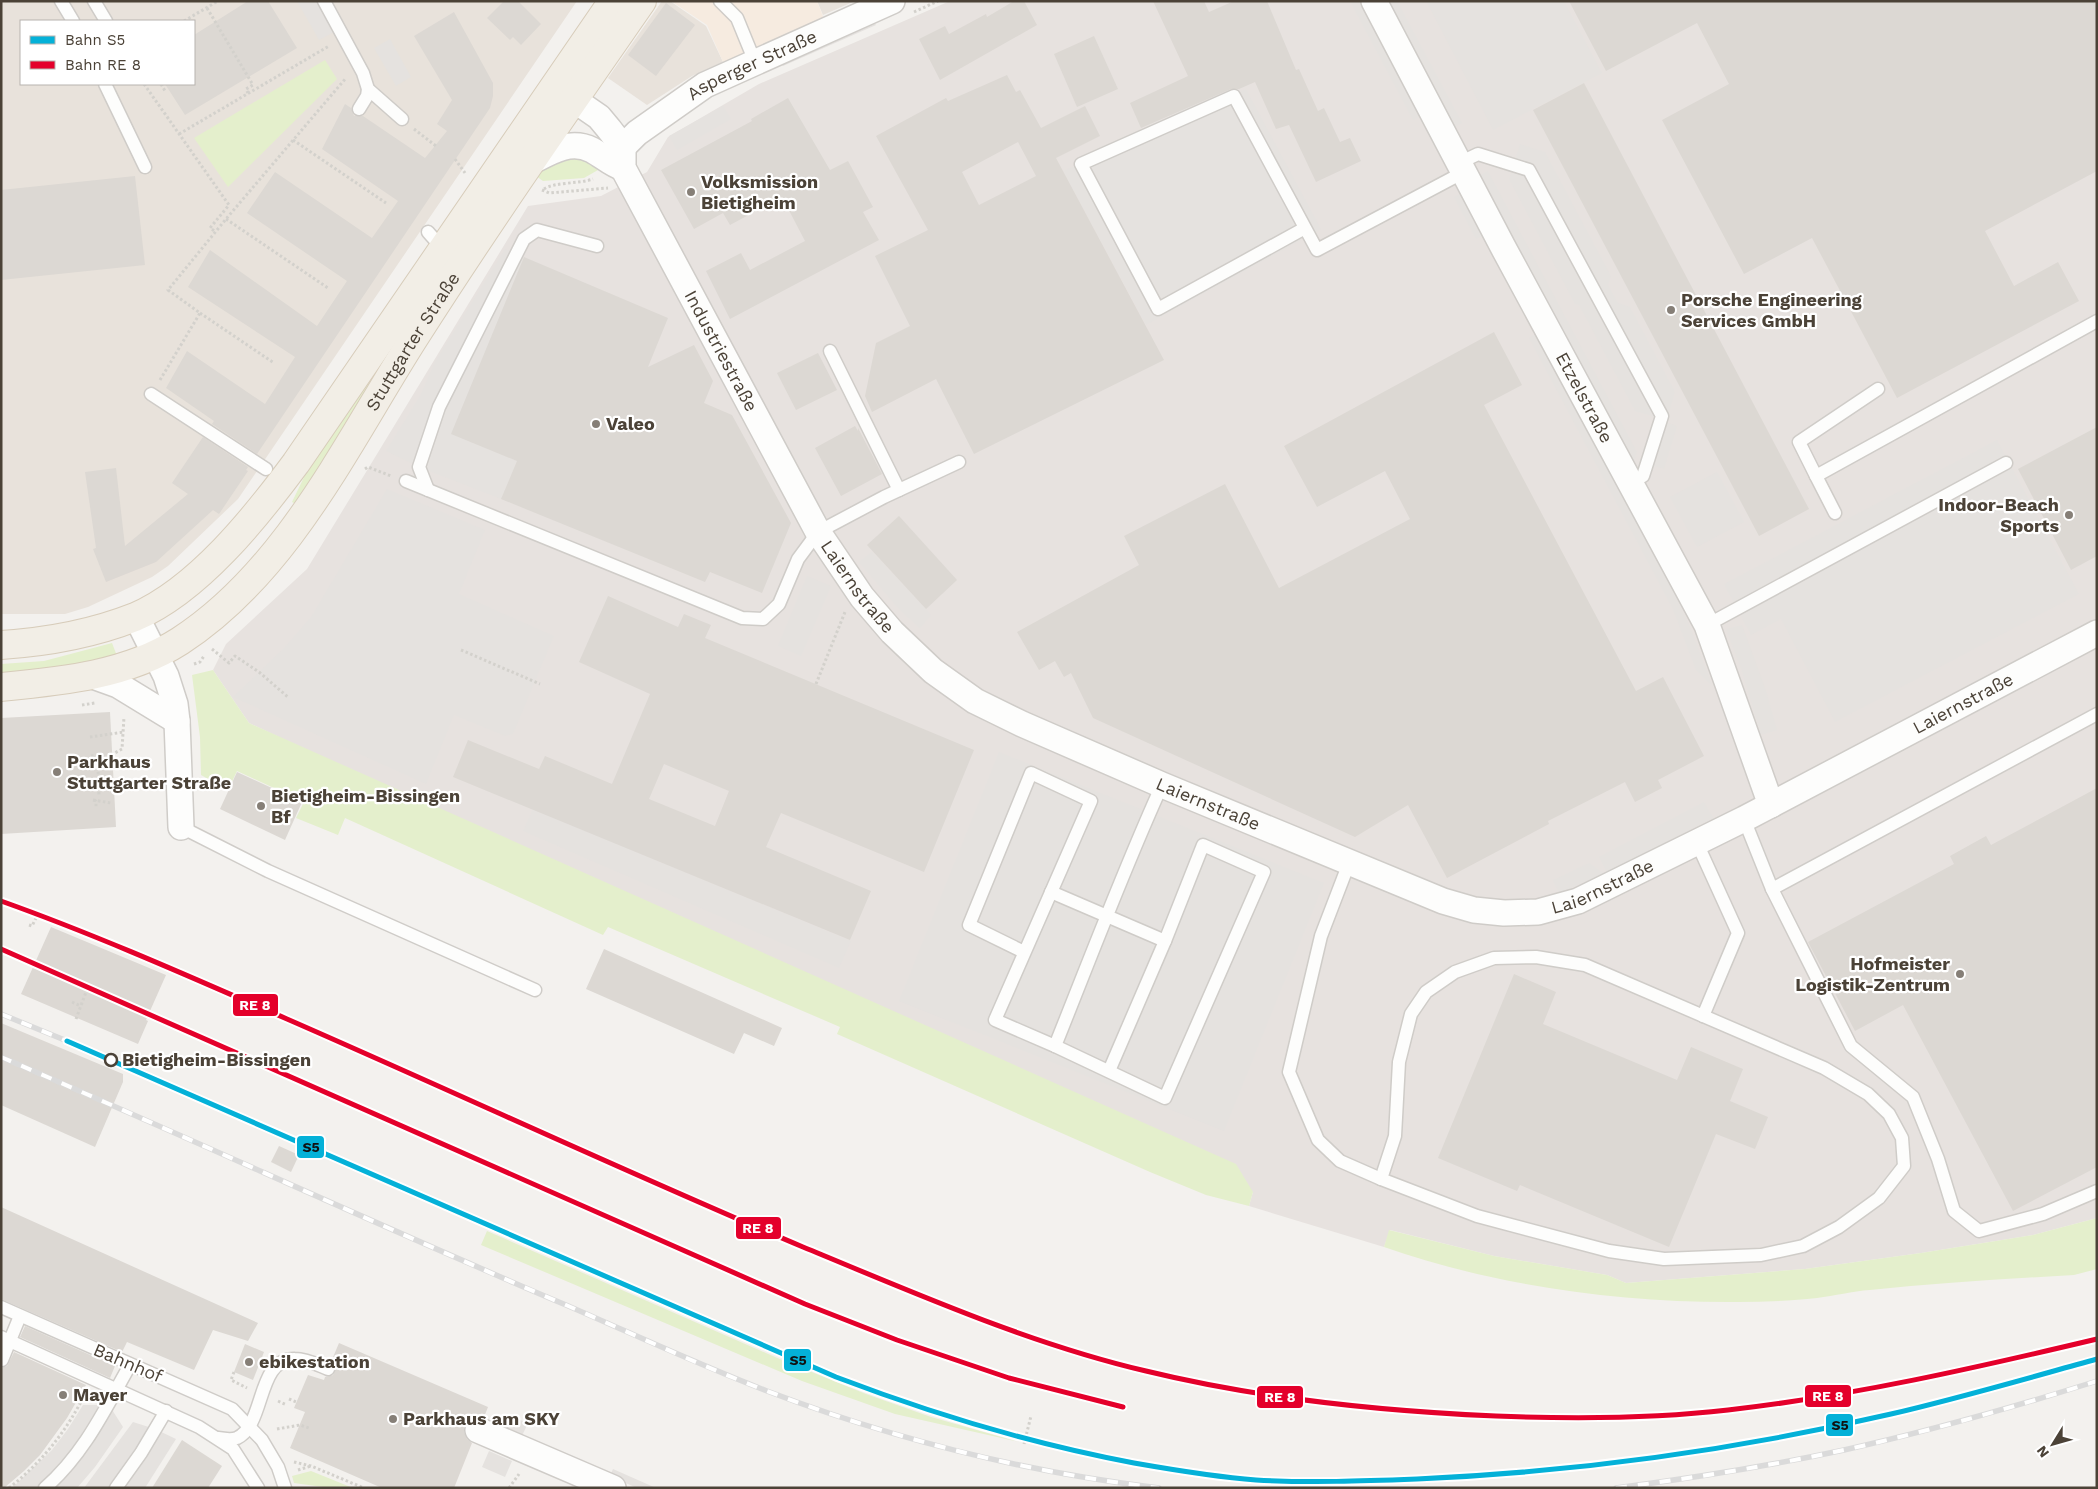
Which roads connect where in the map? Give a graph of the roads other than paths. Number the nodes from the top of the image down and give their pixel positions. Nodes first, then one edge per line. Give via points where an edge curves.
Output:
1 (61, 1) edge
2 (94, 1) edge
3 (324, 1) edge
4 (613, 1) edge
5 (642, 1) edge
6 (720, 1) edge
7 (892, 1) edge
8 (1374, 1) edge
9 (72, 20) edge
10 (105, 20) edge
11 (755, 62) junction
12 (105, 85) edge
13 (368, 89) junction
14 (564, 93) junction
15 (359, 109) dead end
16 (402, 119) road end
17 (623, 158) junction
18 (531, 162) junction
19 (145, 166) dead end
20 (1462, 168) junction
21 (1304, 228) junction
22 (597, 246) dead end
23 (2097, 322) edge
24 (830, 351) dead end
25 (154, 389) road end
26 (1878, 389) dead end
27 (959, 462) dead end
28 (2006, 463) dead end
29 (266, 469) dead end
30 (1816, 476) junction
31 (406, 481) road end
32 (1630, 483) junction
33 (428, 490) junction
34 (899, 490) junction
35 (1835, 513) dead end
36 (818, 532) junction
37 (136, 616) junction
38 (1707, 625) junction
39 (2097, 633) edge
40 (1, 646) edge
41 (156, 654) junction
42 (93, 676) junction
43 (1, 687) edge
44 (2097, 714) edge
45 (177, 721) junction
46 (1162, 785) junction
47 (1771, 804) junction
48 (1744, 819) junction
49 (181, 827) joint
50 (1697, 843) junction
51 (1348, 863) junction
52 (1772, 889) junction
53 (1051, 892) junction
54 (1108, 917) junction
55 (1165, 941) junction
56 (1024, 952) junction
57 (535, 990) dead end
58 (1703, 1016) junction
59 (1055, 1046) junction
60 (1109, 1071) junction
61 (1381, 1179) junction
62 (2097, 1192) edge
63 (1, 1308) edge
64 (20, 1316) junction
65 (5, 1339) edge
66 (2, 1360) edge
67 (130, 1365) junction
68 (328, 1369) dead end
69 (118, 1389) junction
70 (166, 1411) junction
71 (250, 1427) junction
72 (478, 1430) dead end
73 (218, 1438) junction
74 (249, 1482) edge
75 (45, 1488) edge
76 (116, 1488) edge
77 (258, 1488) edge
78 (285, 1488) edge
79 (613, 1488) edge

1 - 9 lane
2 - 10 lane
3 - 13 lane
4 - 14 main road, Stuttgarter Straße
5 - 14 main road, Stuttgarter Straße
6 - 11 lane via 737,18
7 - 11 street, Asperger Straße
8 - 20 street, Etzelstraße
11 - 17 street, Asperger Straße via 705,85 637,133
12 - 19 lane
13 - 15 lane
13 - 16 lane
14 - 17 street, Industriestraße via 599,117
14 - 18 main road, Stuttgarter Straße
14 - 37 main road, Stuttgarter Straße via 436,240 269,499 230,545 196,576
17 - 18 street via 611,164 593,151 572,145
17 - 36 street, Industriestraße
18 - 41 main road, Stuttgarter Straße via 416,335 298,523 225,607
20 - 21 lane via 1316,250
20 - 32 street, Etzelstraße
20 - 32 lane via 1478,154 1529,170 1662,416 1642,476
21 - 21 lane via 1234,96 1081,164 1158,309
22 - 33 lane via 537,230 524,238 440,407 420,467
23 - 30 lane
24 - 34 lane
25 - 29 lane
26 - 30 lane via 1799,442
27 - 34 lane
28 - 38 lane
30 - 35 lane
31 - 33 lane, Laiernstraße
32 - 38 street, Etzelstraße
33 - 36 lane, Laiernstraße via 742,618 763,619 779,604 798,559
34 - 36 lane
36 - 46 street, Laiernstraße via 862,597 892,632 933,671 976,701 1022,724
37 - 40 main road, Stuttgarter Straße via 86,633
37 - 41 street
38 - 47 street, Etzelstraße
39 - 47 street, Laiernstraße
41 - 42 main road, Stuttgarter Straße
41 - 45 street via 170,688
42 - 43 main road, Stuttgarter Straße
42 - 45 street, Stuttgarter Straße via 118,685
44 - 52 lane
45 - 49 street
46 - 51 street, Laiernstraße
46 - 54 lane
47 - 48 street, Laiernstraße
48 - 50 street, Laiernstraße
48 - 52 lane
49 - 57 lane via 268,871
50 - 51 street, Laiernstraße via 1578,901 1538,912 1474,910
50 - 58 lane via 1738,933
51 - 61 lane via 1320,936 1289,1072 1318,1140 1340,1161
52 - 62 lane via 1851,1046 1913,1097 1938,1159 1954,1212 1979,1231 2043,1214
53 - 54 lane
53 - 56 lane
53 - 56 lane via 1091,801 1031,773 969,925
54 - 55 lane
54 - 59 lane
55 - 60 lane
55 - 60 lane via 1203,845 1264,872 1165,1098
56 - 59 lane via 995,1020
58 - 61 lane via 1585,965 1536,957 1494,958 1455,972 1426,992 1411,1014 1399,1062 1395,1136
58 - 61 lane via 1824,1068 1868,1094 1889,1114 1902,1138 1904,1166 1879,1198 1839,1227 1803,1246 1761,1255 1664,1259 1609,1251 1477,1216
59 - 60 lane
63 - 64 lane, Bahnhof
64 - 65 lane
64 - 67 lane, Bahnhof
65 - 66 lane
65 - 69 lane, Bahnhof
67 - 69 lane
67 - 71 lane, Bahnhof via 232,1409
68 - 71 lane via 294,1359 276,1366
69 - 70 lane, Bahnhof
69 - 75 lane via 88,1438
70 - 73 lane, Bahnhof
70 - 76 lane
71 - 73 lane via 237,1438
71 - 78 lane, Bahnhof via 271,1453
72 - 79 street
73 - 74 lane, Bahnhof via 243,1461
74 - 77 lane, Bahnhof

